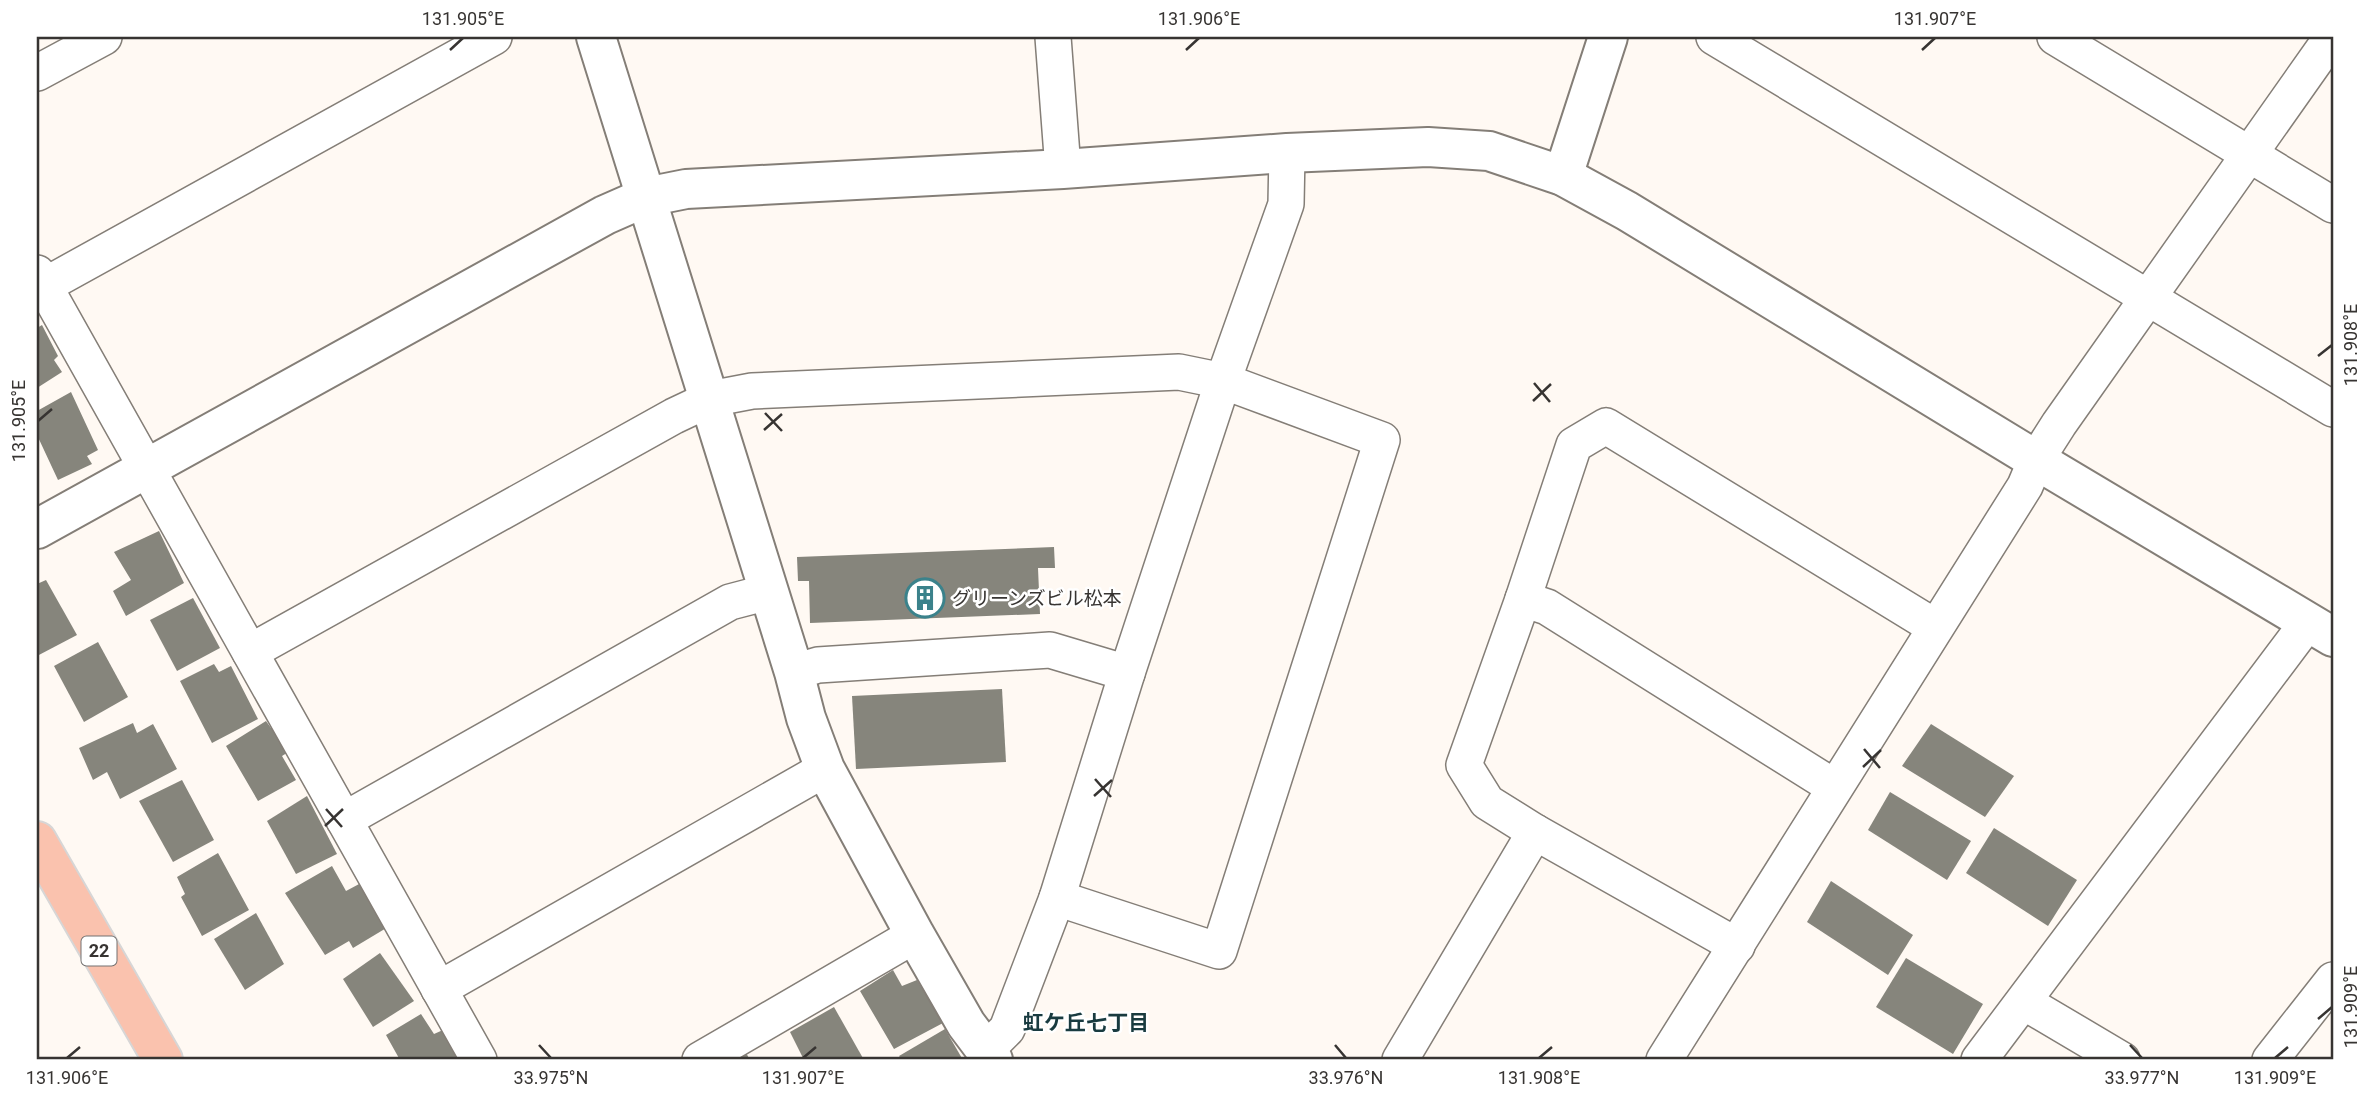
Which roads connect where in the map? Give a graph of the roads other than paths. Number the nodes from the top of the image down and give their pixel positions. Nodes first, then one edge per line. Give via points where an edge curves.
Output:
1 (104, 37) edge
2 (494, 37) edge
3 (596, 37) edge
4 (1053, 37) edge
5 (1608, 37) edge
6 (1714, 37) edge
7 (2055, 37) edge
8 (2332, 37) edge
9 (37, 74) edge
10 (1287, 153) junction
11 (2249, 154) junction
12 (1063, 169) junction
13 (1563, 176) junction
14 (646, 197) junction
15 (2333, 205) edge
16 (40, 280) edge
17 (2147, 298) junction
18 (1223, 381) junction
19 (710, 399) junction
20 (2333, 409) edge
21 (2036, 460) junction
22 (148, 469) junction
23 (37, 529) edge
24 (768, 592) junction
25 (1523, 599) junction
26 (1935, 627) junction
27 (2321, 630) edge
28 (250, 652) junction
29 (794, 672) junction
30 (1128, 673) junction
31 (825, 769) junction
32 (1834, 787) junction
33 (344, 820) junction
34 (1535, 832) junction
35 (37, 841) edge
36 (1057, 898) junction
37 (915, 935) junction
38 (1737, 946) junction
39 (2333, 980) edge
40 (439, 989) junction
41 (2024, 1002) junction
42 (989, 1055) edge
43 (163, 1060) edge
44 (479, 1060) edge
45 (700, 1060) edge
46 (1400, 1060) edge
47 (1664, 1060) edge
48 (1979, 1060) edge
49 (2122, 1060) edge
50 (2270, 1060) edge

1 - 9 street
2 - 16 street
3 - 14 street
4 - 12 street
5 - 13 street
6 - 17 street
7 - 11 street
8 - 11 street
10 - 12 street
10 - 13 street via 1428,147 1489,152
10 - 18 street via 1286,204
11 - 15 street
11 - 17 street
12 - 14 street via 686,189
13 - 21 street
14 - 19 street
14 - 22 street via 605,215
16 - 22 street
17 - 20 street
17 - 21 street
18 - 19 street via 1179,372 752,391
18 - 30 street
18 - 36 street via 1382,440 1219,951
19 - 24 street
19 - 28 street
21 - 26 street via 2025,486
21 - 27 street
22 - 23 street
22 - 28 street
24 - 29 street
24 - 33 street via 730,602
25 - 26 street via 1574,445 1606,426
25 - 32 street via 1547,607
25 - 34 street via 1464,765 1487,802
26 - 32 street
27 - 41 street
28 - 33 street
29 - 30 street via 818,665 1050,650
29 - 31 street
30 - 36 street
31 - 37 street
31 - 40 street
32 - 38 street
33 - 40 street
34 - 38 street
34 - 46 street
35 - 43 main road, 22
36 - 42 street via 1007,1029
37 - 42 street
37 - 45 street
38 - 47 street
39 - 50 street
40 - 44 street
41 - 48 street
41 - 49 street

